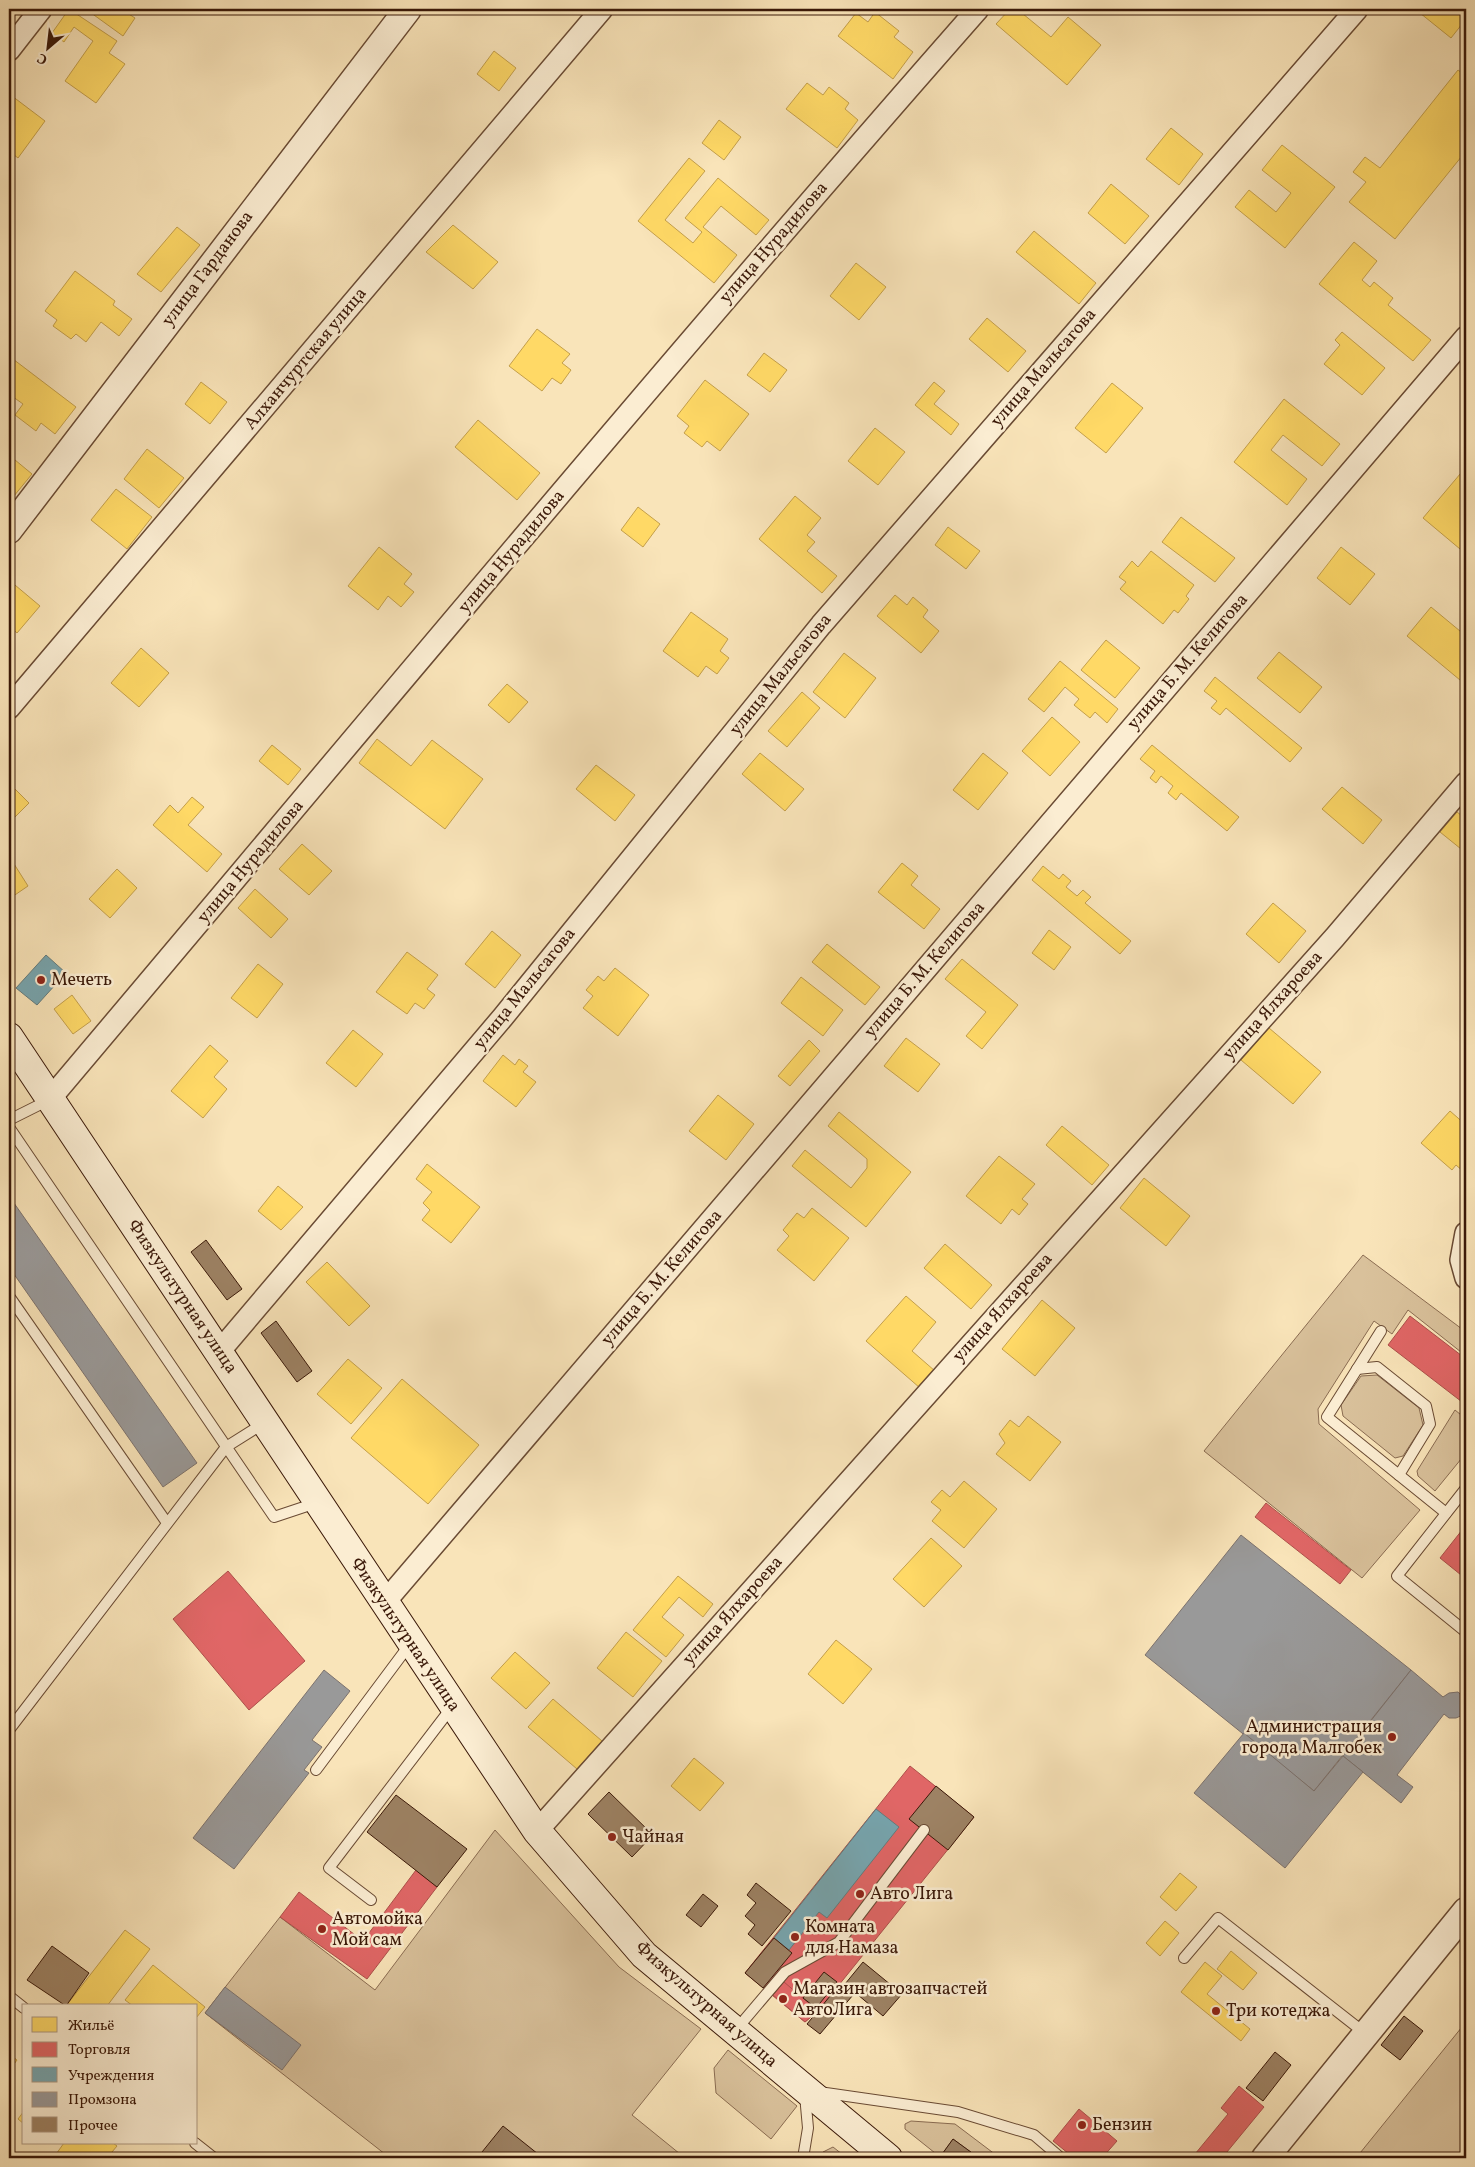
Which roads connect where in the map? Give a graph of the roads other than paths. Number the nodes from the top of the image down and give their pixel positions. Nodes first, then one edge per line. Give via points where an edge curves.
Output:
1 (41, 9) edge
2 (408, 9) edge
3 (602, 9) edge
4 (978, 9) edge
5 (1357, 9) edge
6 (9, 50) edge
7 (1466, 337) edge
8 (9, 530) edge
9 (9, 708) edge
10 (1466, 783) edge
11 (9, 1036) edge
12 (50, 1099) junction
13 (9, 1120) edge
14 (9, 1127) edge
15 (1466, 1233) edge
16 (1466, 1278) edge
17 (9, 1296) edge
18 (1381, 1331) dead end
19 (218, 1353) junction
20 (1357, 1369) junction
21 (264, 1422) junction
22 (226, 1447) junction
23 (1399, 1475) junction
24 (1466, 1488) edge
25 (318, 1502) junction
26 (1446, 1513) junction
27 (167, 1523) junction
28 (384, 1603) junction
29 (1466, 1632) edge
30 (411, 1643) junction
31 (452, 1706) junction
32 (9, 1730) edge
33 (316, 1770) dead end
34 (924, 1830) dead end
35 (537, 1831) junction
36 (371, 1900) dead end
37 (1466, 1911) edge
38 (1184, 1958) dead end
39 (9, 1996) edge
40 (22, 2006) edge
41 (735, 2032) junction
42 (1366, 2034) junction
43 (805, 2090) junction
44 (196, 2144) edge
45 (214, 2158) edge
46 (803, 2158) edge
47 (888, 2158) edge
48 (1061, 2158) edge
49 (1265, 2158) edge

1 - 6 street
2 - 8 street, улица Гарданова
3 - 9 street, Алханчуртская улица
4 - 12 street, улица Нурадилова via 641,399
5 - 19 street, улица Мальсагова via 821,625 504,1017
7 - 28 street, улица Б. М. Келигова
10 - 35 street, улица Ялхароева via 1335,937
11 - 12 main road, Физкультурная улица
12 - 13 lane
12 - 19 main road, Физкультурная улица
14 - 22 lane
15 - 16 street via 1461,1260
17 - 27 lane
18 - 20 lane
19 - 21 main road, Физкультурная улица
20 - 23 lane via 1327,1417
20 - 23 lane via 1377,1367 1426,1406 1430,1424
21 - 22 lane
21 - 25 main road, Физкультурная улица
22 - 25 lane via 274,1517
22 - 27 lane
23 - 26 lane
24 - 26 lane
25 - 28 main road, Физкультурная улица
26 - 29 lane via 1398,1576
27 - 32 lane
28 - 30 main road, Физкультурная улица
30 - 31 main road, Физкультурная улица
30 - 33 lane
31 - 35 main road, Физкультурная улица
31 - 36 lane via 329,1868
34 - 41 lane via 839,1942 785,1972
35 - 41 main road, Физкультурная улица via 644,1955
37 - 42 street
38 - 42 lane via 1218,1918
39 - 40 lane
41 - 43 main road, Физкультурная улица
42 - 49 street
43 - 46 lane via 808,2128
43 - 47 main road, Физкультурная улица
43 - 48 lane via 958,2112 1034,2135
44 - 45 lane

